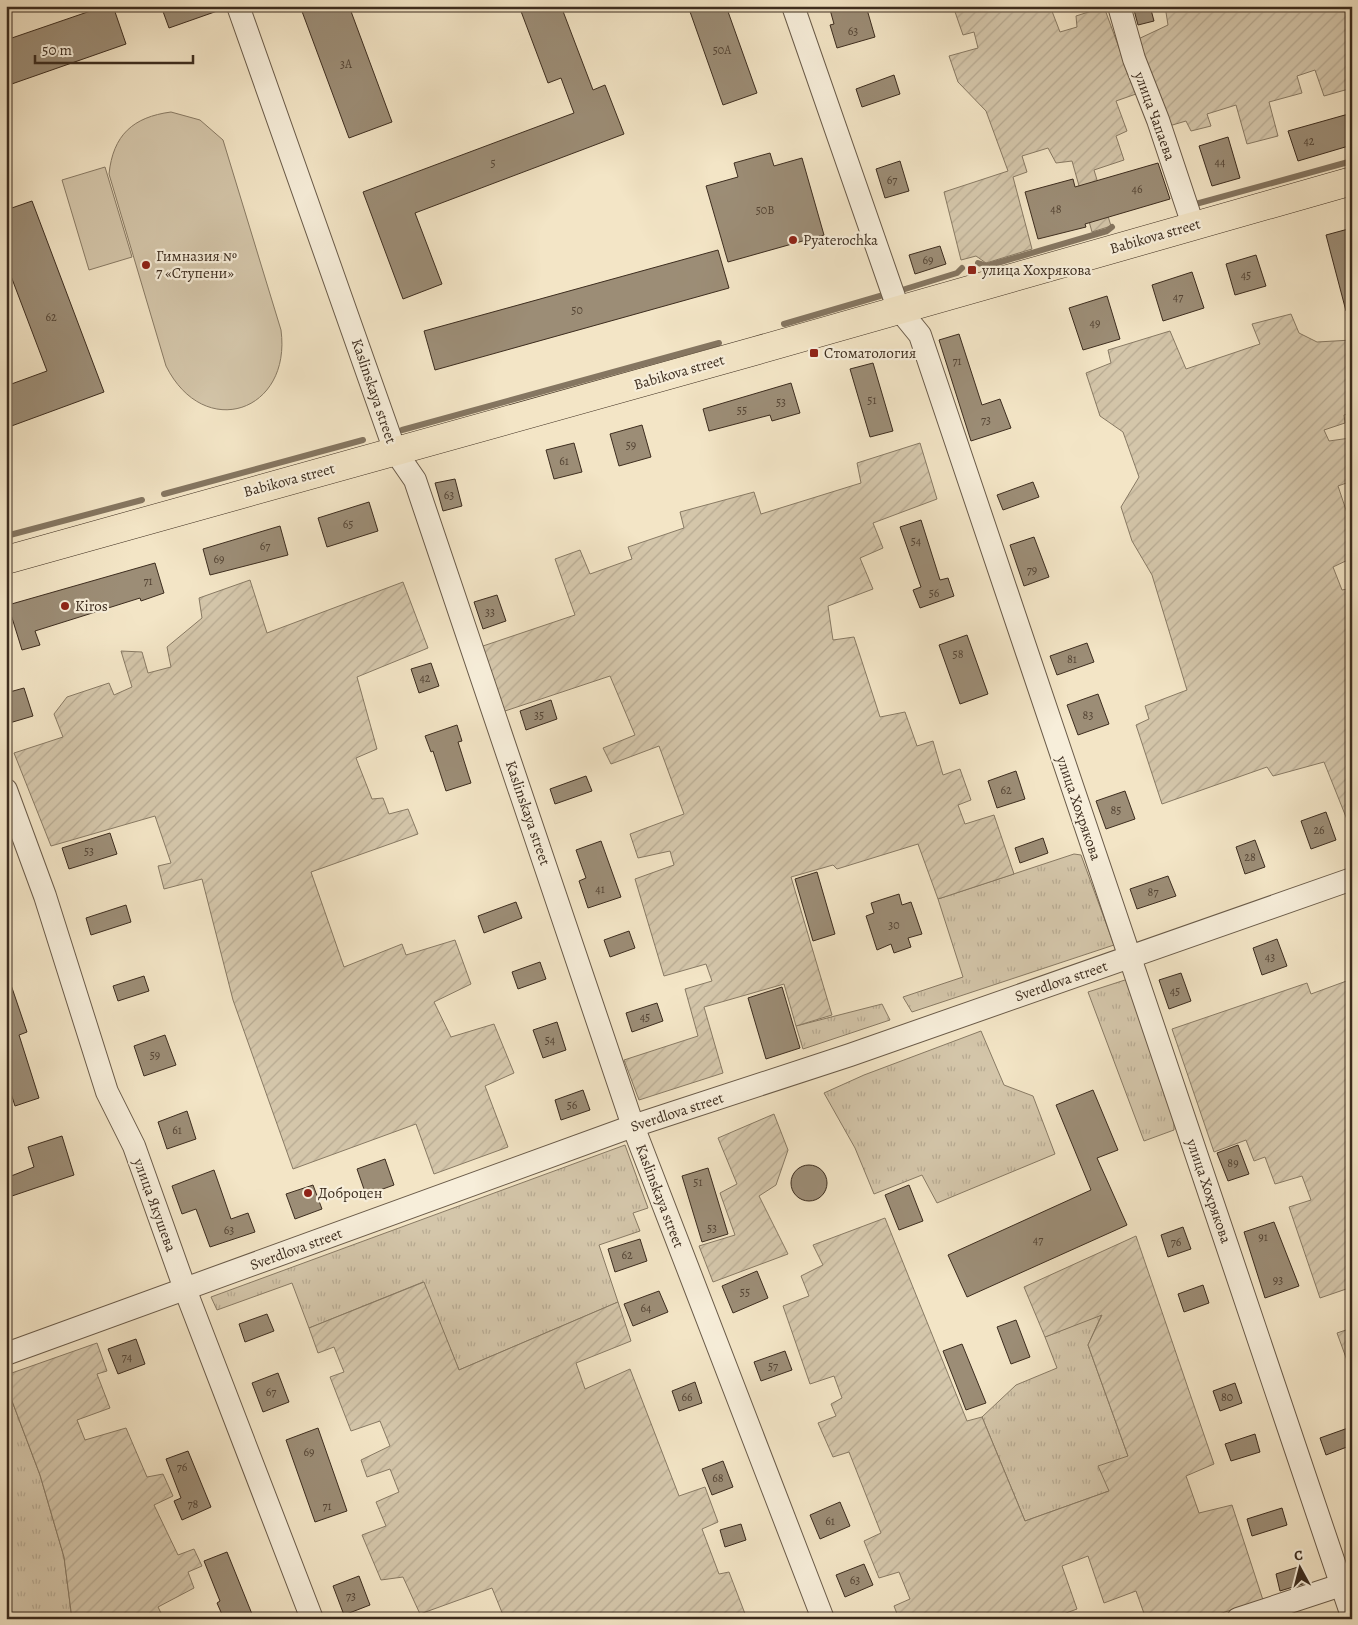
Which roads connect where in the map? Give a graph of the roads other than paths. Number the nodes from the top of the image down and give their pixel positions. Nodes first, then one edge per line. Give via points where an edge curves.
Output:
1 (238, 6) edge
2 (793, 6) edge
3 (1119, 6) edge
4 (1352, 181) edge
5 (1193, 225) junction
6 (898, 308) junction
7 (395, 451) junction
8 (6, 560) edge
9 (6, 790) edge
10 (1352, 879) edge
11 (1130, 958) junction
12 (633, 1126) junction
13 (185, 1289) junction
14 (6, 1354) edge
15 (1341, 1586) junction
16 (1352, 1616) edge
17 (312, 1619) edge
18 (823, 1619) edge
19 (1238, 1619) edge

1 - 7 street, Kaslinskaya street
2 - 6 street, улица Хохрякова
3 - 5 street, улица Чапаева via 1134,59
4 - 5 main road, Babikova street
5 - 6 main road, Babikova street
6 - 7 main road, Babikova street
6 - 11 street, улица Хохрякова via 920,335
7 - 8 main road, Babikova street
7 - 12 street, Kaslinskaya street via 416,480
9 - 13 street, улица Якушева via 45,896 107,1092 134,1146
10 - 11 street, Sverdlova street
11 - 12 street, Sverdlova street
11 - 15 street, улица Хохрякова
12 - 13 street, Sverdlova street
12 - 18 street, Kaslinskaya street
13 - 14 street, Sverdlova street
13 - 17 street, улица Якушева
15 - 16 street, улица Хохрякова
15 - 19 street

